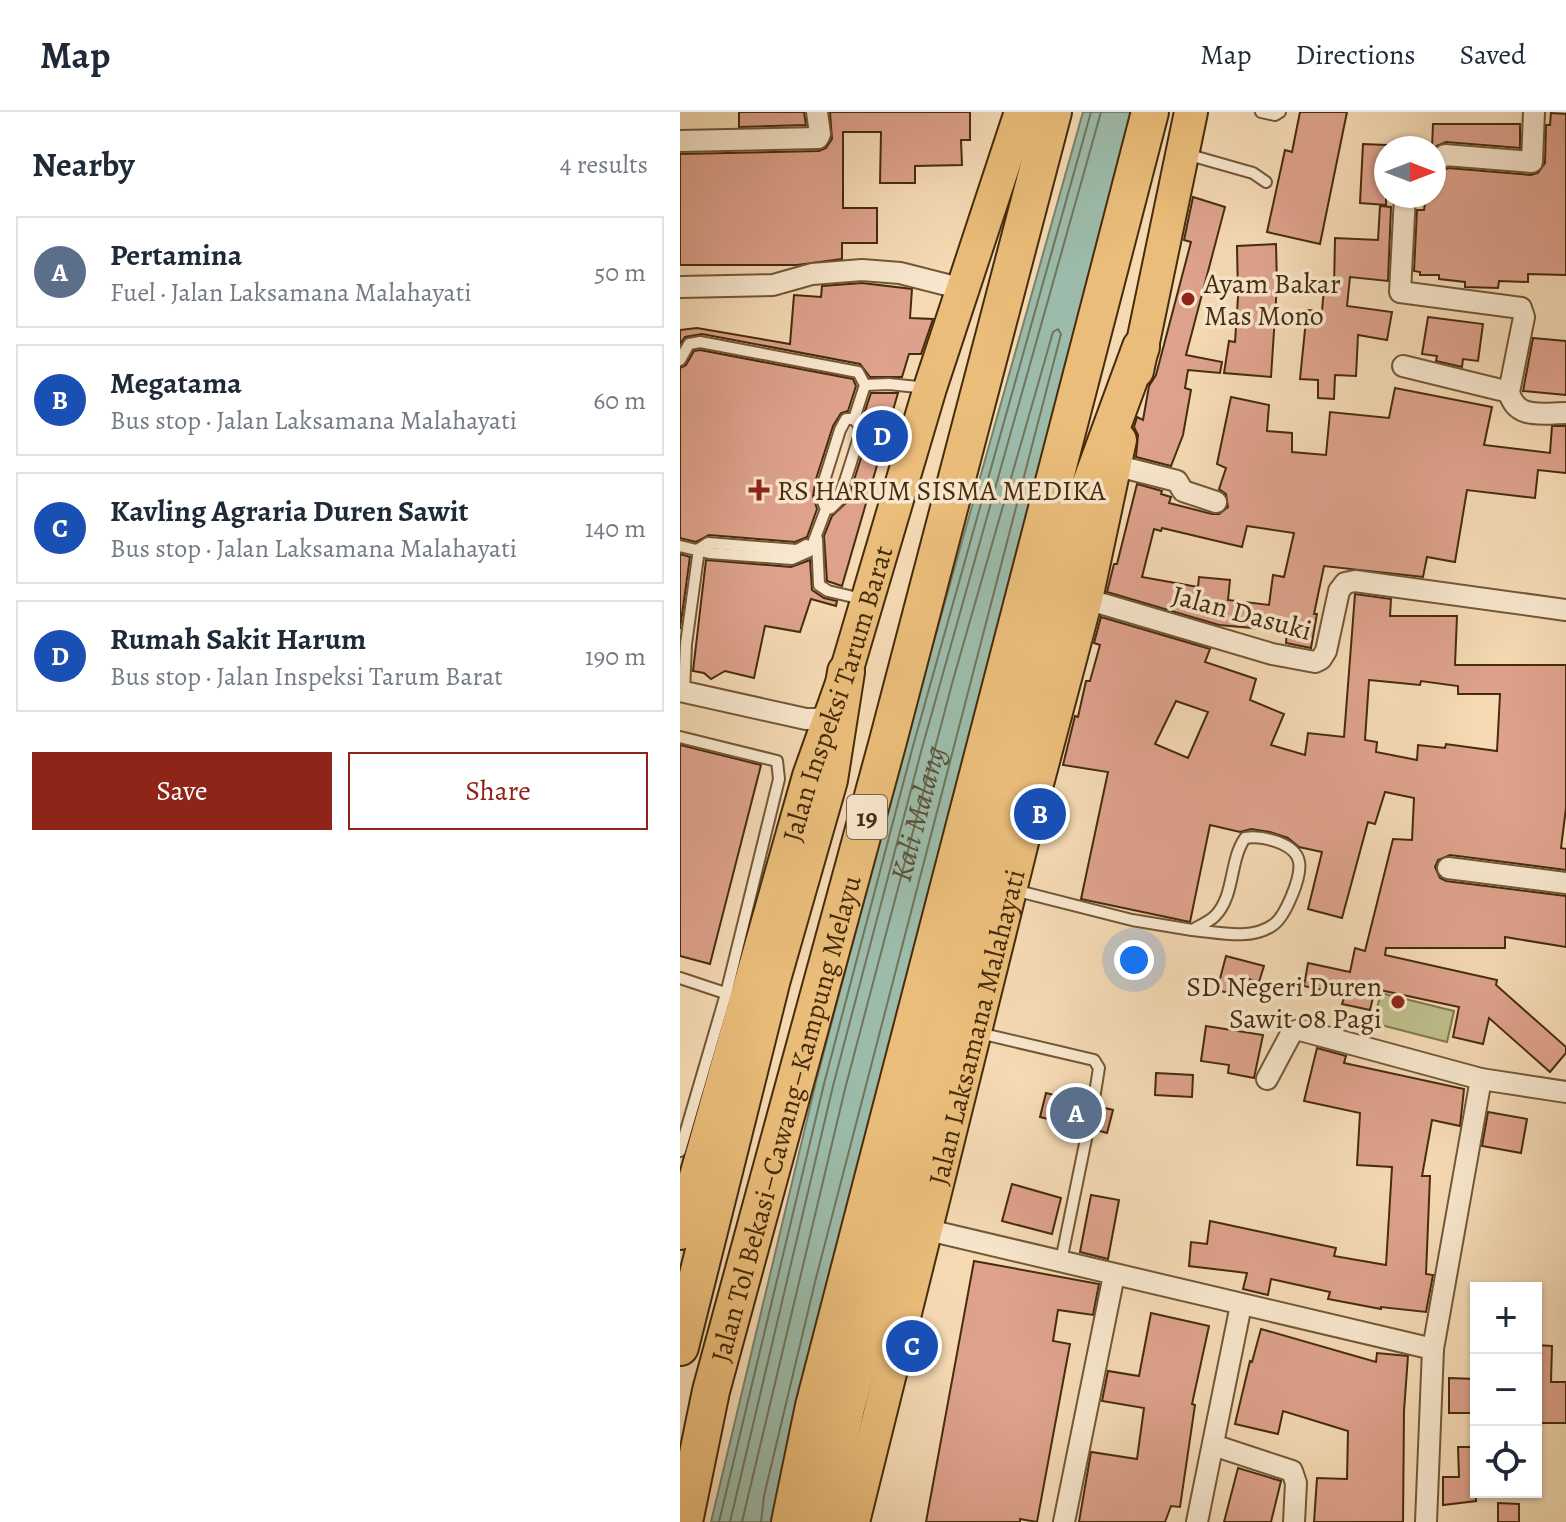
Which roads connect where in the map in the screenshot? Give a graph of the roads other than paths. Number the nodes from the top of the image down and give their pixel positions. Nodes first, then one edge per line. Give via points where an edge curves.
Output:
1 (817, 112) edge
2 (1021, 112) edge
3 (1053, 112) edge
4 (1150, 112) edge
5 (1191, 112) edge
6 (1261, 112) edge
7 (1280, 112) edge
8 (1534, 112) edge
9 (680, 141) edge
10 (1180, 152) junction
11 (1446, 155) edge
12 (1266, 182) dead end
13 (1404, 208) edge
14 (680, 287) edge
15 (963, 289) junction
16 (1141, 347) junction
17 (680, 360) edge
18 (1403, 366) dead end
19 (865, 385) junction
20 (930, 388) junction
21 (1509, 392) junction
22 (1566, 413) edge
23 (854, 419) junction
24 (1114, 465) junction
25 (1216, 502) dead end
26 (826, 509) junction
27 (817, 538) junction
28 (680, 546) edge
29 (699, 549) junction
30 (1086, 599) junction
31 (868, 600) junction
32 (1566, 610) edge
33 (683, 644) edge
34 (846, 672) junction
35 (682, 692) edge
36 (829, 713) junction
37 (680, 737) edge
38 (1448, 868) dead end
39 (1566, 883) edge
40 (1012, 889) junction
41 (1192, 930) junction
42 (680, 978) edge
43 (749, 990) junction
44 (975, 1032) junction
45 (1267, 1079) dead end
46 (1481, 1079) junction
47 (1566, 1092) edge
48 (1093, 1105) dead end
49 (1088, 1129) dead end
50 (680, 1151) edge
51 (924, 1229) junction
52 (680, 1233) edge
53 (1061, 1261) junction
54 (1114, 1275) junction
55 (1241, 1305) junction
56 (680, 1347) edge
57 (1433, 1349) junction
58 (1213, 1445) junction
59 (684, 1522) edge
60 (790, 1522) edge
61 (821, 1522) edge
62 (853, 1522) edge
63 (1064, 1522) edge
64 (1197, 1522) edge
65 (1294, 1522) edge
66 (1426, 1522) edge

1 - 9 street via 818,138
2 - 15 main road, Jalan Inspeksi Tarum Barat
3 - 59 highway, Jalan Tol Bekasi–Cawang–Kampung Melayu / 19 via 711,1391
4 - 60 highway via 814,1406
5 - 10 main road, Jalan Laksamana Malahayati
6 - 7 lane
8 - 11 street via 1532,162
10 - 12 lane via 1253,173
10 - 16 main road, Jalan Laksamana Malahayati
13 - 21 street via 1400,292 1521,308 1524,317
14 - 15 street via 773,285 812,274 862,270 900,273
15 - 20 main road, Jalan Inspeksi Tarum Barat
16 - 24 main road, Jalan Laksamana Malahayati
16 - 61 highway via 1087,494 1019,730
17 - 19 lane via 689,344 700,342 858,372
18 - 21 street
19 - 20 lane
19 - 23 lane
20 - 31 main road, Jalan Inspeksi Tarum Barat
21 - 22 street via 1517,409
23 - 26 lane via 860,434 839,500
23 - 26 lane via 846,419 836,442 821,497
24 - 25 street via 1177,481 1183,491
24 - 30 main road, Jalan Laksamana Malahayati
26 - 27 lane
27 - 29 lane via 810,551 792,559
27 - 31 lane via 819,585
28 - 29 lane
29 - 33 lane
30 - 32 street, Jalan Dasuki via 1315,662 1326,651 1345,583
30 - 40 main road, Jalan Laksamana Malahayati
31 - 34 main road, Jalan Inspeksi Tarum Barat
33 - 35 lane
34 - 36 main road, Jalan Inspeksi Tarum Barat
34 - 43 highway via 829,780
35 - 36 street via 806,719
36 - 43 main road, Jalan Inspeksi Tarum Barat
37 - 43 lane via 777,761 779,779
38 - 39 street
40 - 41 lane
40 - 44 main road, Jalan Laksamana Malahayati
41 - 41 lane via 1237,934 1274,925 1297,881 1295,854 1287,846 1245,838 1215,916
42 - 43 lane
43 - 50 lane
43 - 52 main road, Jalan Inspeksi Tarum Barat
43 - 56 highway
44 - 48 lane via 1094,1060 1099,1068
44 - 51 main road, Jalan Laksamana Malahayati
45 - 46 street via 1292,1032 1300,1030
46 - 47 street
46 - 57 street
49 - 53 lane
51 - 53 street
51 - 62 main road, Jalan Laksamana Malahayati
53 - 54 street
54 - 55 street
54 - 63 street
55 - 57 street
55 - 58 street
57 - 66 street
58 - 64 street
58 - 65 street via 1292,1471

